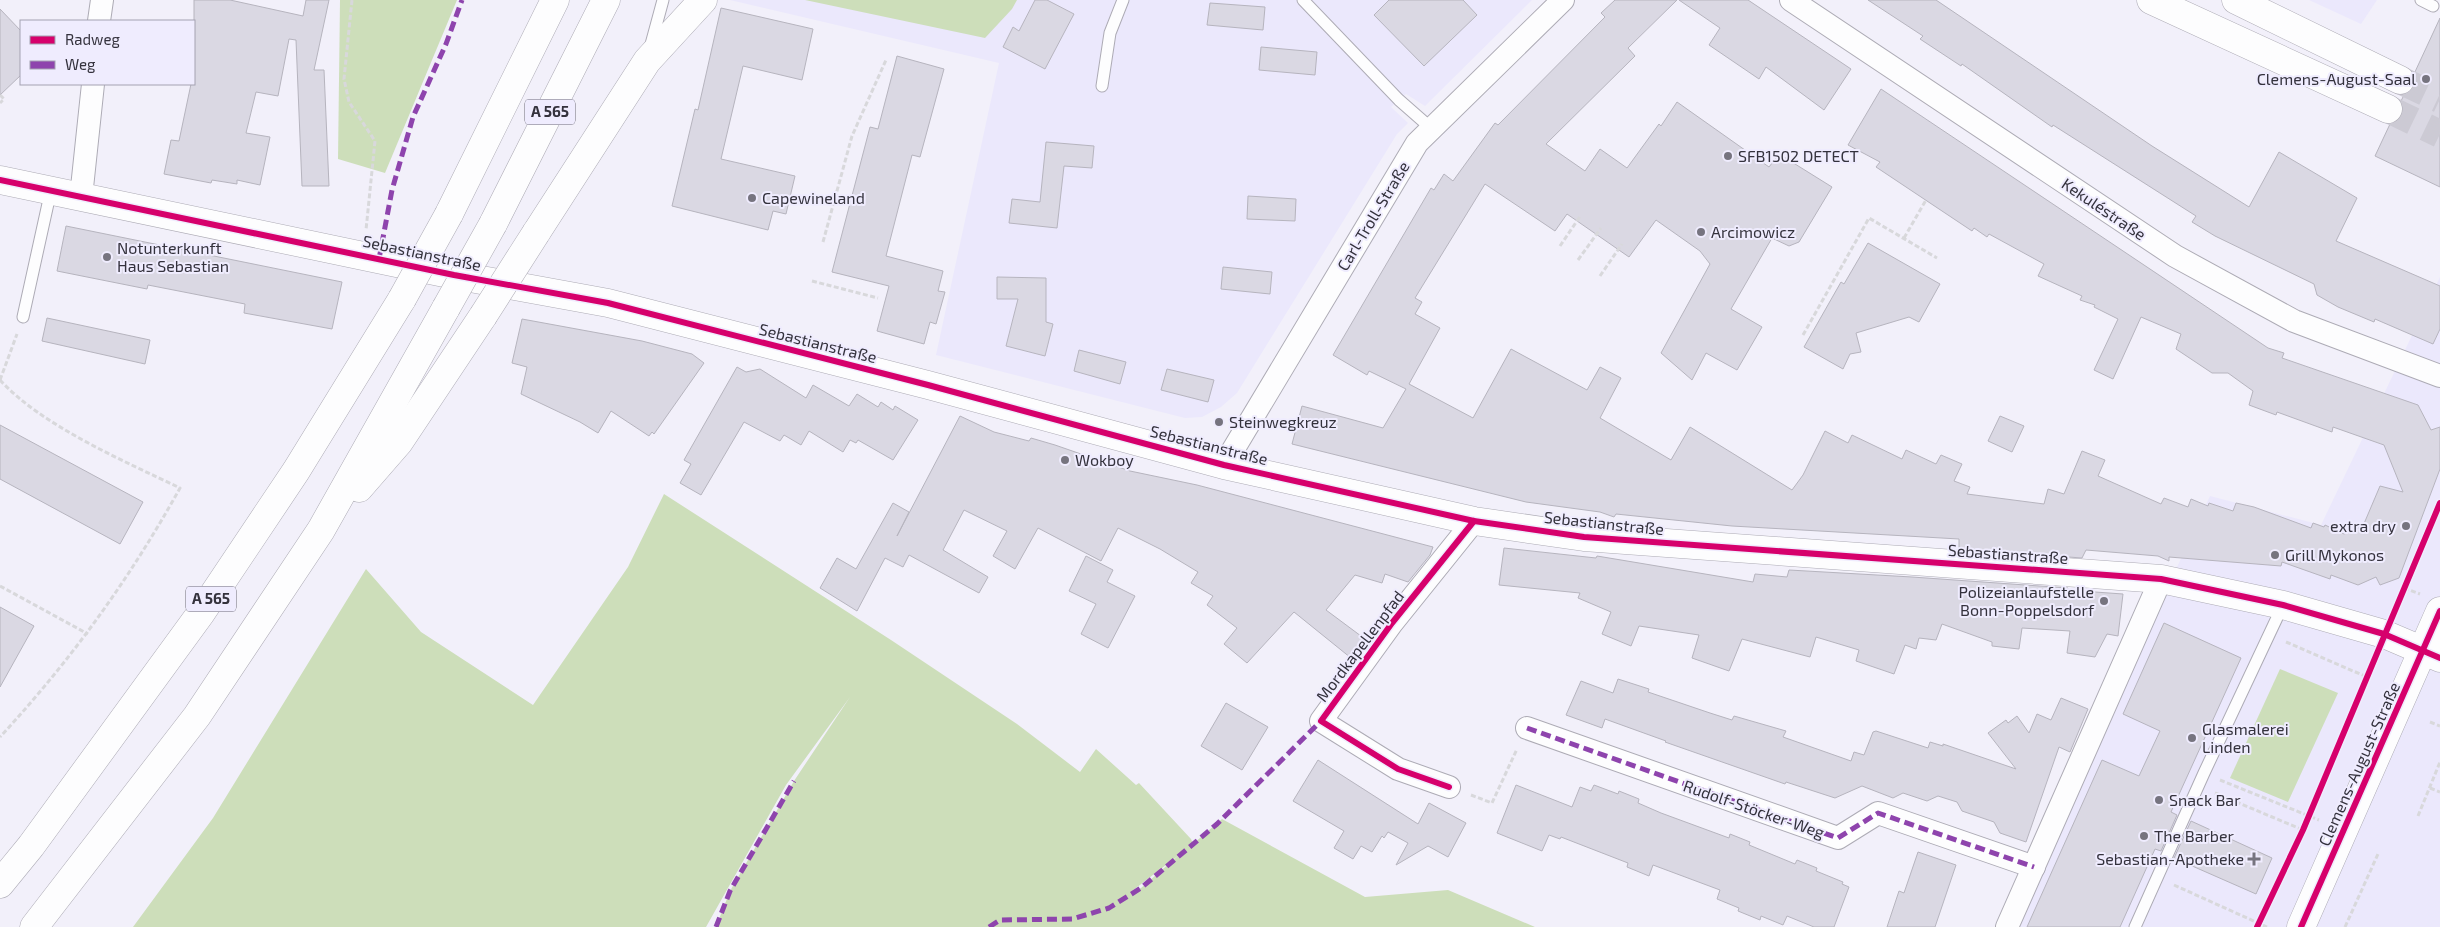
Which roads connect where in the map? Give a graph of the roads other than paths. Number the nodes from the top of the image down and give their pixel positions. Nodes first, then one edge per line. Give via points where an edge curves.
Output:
1 (102, 0) edge
2 (555, 0) edge
3 (606, 0) edge
4 (662, 0) edge
5 (703, 0) edge
6 (1123, 0) edge
7 (1303, 0) edge
8 (1563, 0) edge
9 (1791, 0) edge
10 (2150, 0) edge
11 (2236, 0) edge
12 (2421, 0) edge
13 (2434, 6) dead end
14 (99, 20) edge
15 (647, 61) junction
16 (2400, 80) tunnel mouth
17 (93, 85) edge
18 (1102, 86) dead end
19 (2388, 110) tunnel mouth
20 (1432, 129) junction
21 (0, 180) edge
22 (51, 190) junction
23 (81, 197) junction
24 (23, 317) road end
25 (2440, 376) edge
26 (1224, 465) junction
27 (1474, 521) junction
28 (321, 530) junction
29 (2160, 579) junction
30 (2283, 605) junction
31 (2440, 611) edge
32 (2432, 655) edge
33 (1527, 728) road end
34 (1449, 786) road end
35 (2034, 867) junction
36 (0, 884) edge
37 (34, 927) edge
38 (2007, 927) edge
39 (2135, 927) edge
40 (2301, 927) edge

1 - 14 street
2 - 36 main road, A 565, bridge via 449,214 402,299 296,471 202,613
3 - 28 main road, A 565, bridge via 493,224
4 - 15 lane
5 - 15 main road
6 - 18 lane via 1110,33
7 - 20 lane via 1399,100
8 - 20 street, Carl-Troll-Straße
9 - 25 street, Kekuléstraße via 2175,256 2294,321
10 - 19 main road
11 - 16 main road
12 - 13 lane
15 - 28 main road, bridge via 399,442
17 - 23 street
20 - 26 street, Carl-Troll-Straße via 1417,143
21 - 22 main road, Sebastianstraße
22 - 23 main road, Sebastianstraße
22 - 24 lane
23 - 26 main road, Sebastianstraße via 454,275 608,303
26 - 27 main road, Sebastianstraße
27 - 29 main road, Sebastianstraße via 1584,537
27 - 34 street, Mordkapellenpfad via 1392,622 1321,721 1398,768
28 - 37 main road, A 565 via 197,716
29 - 30 main road, Sebastianstraße
29 - 35 street
30 - 32 main road, Sebastianstraße via 2384,634
30 - 39 lane
31 - 32 main road, Clemens-August-Straße
32 - 40 main road, Clemens-August-Straße
33 - 35 street, Rudolf-Stöcker-Weg via 1838,838 1878,814
35 - 38 street

